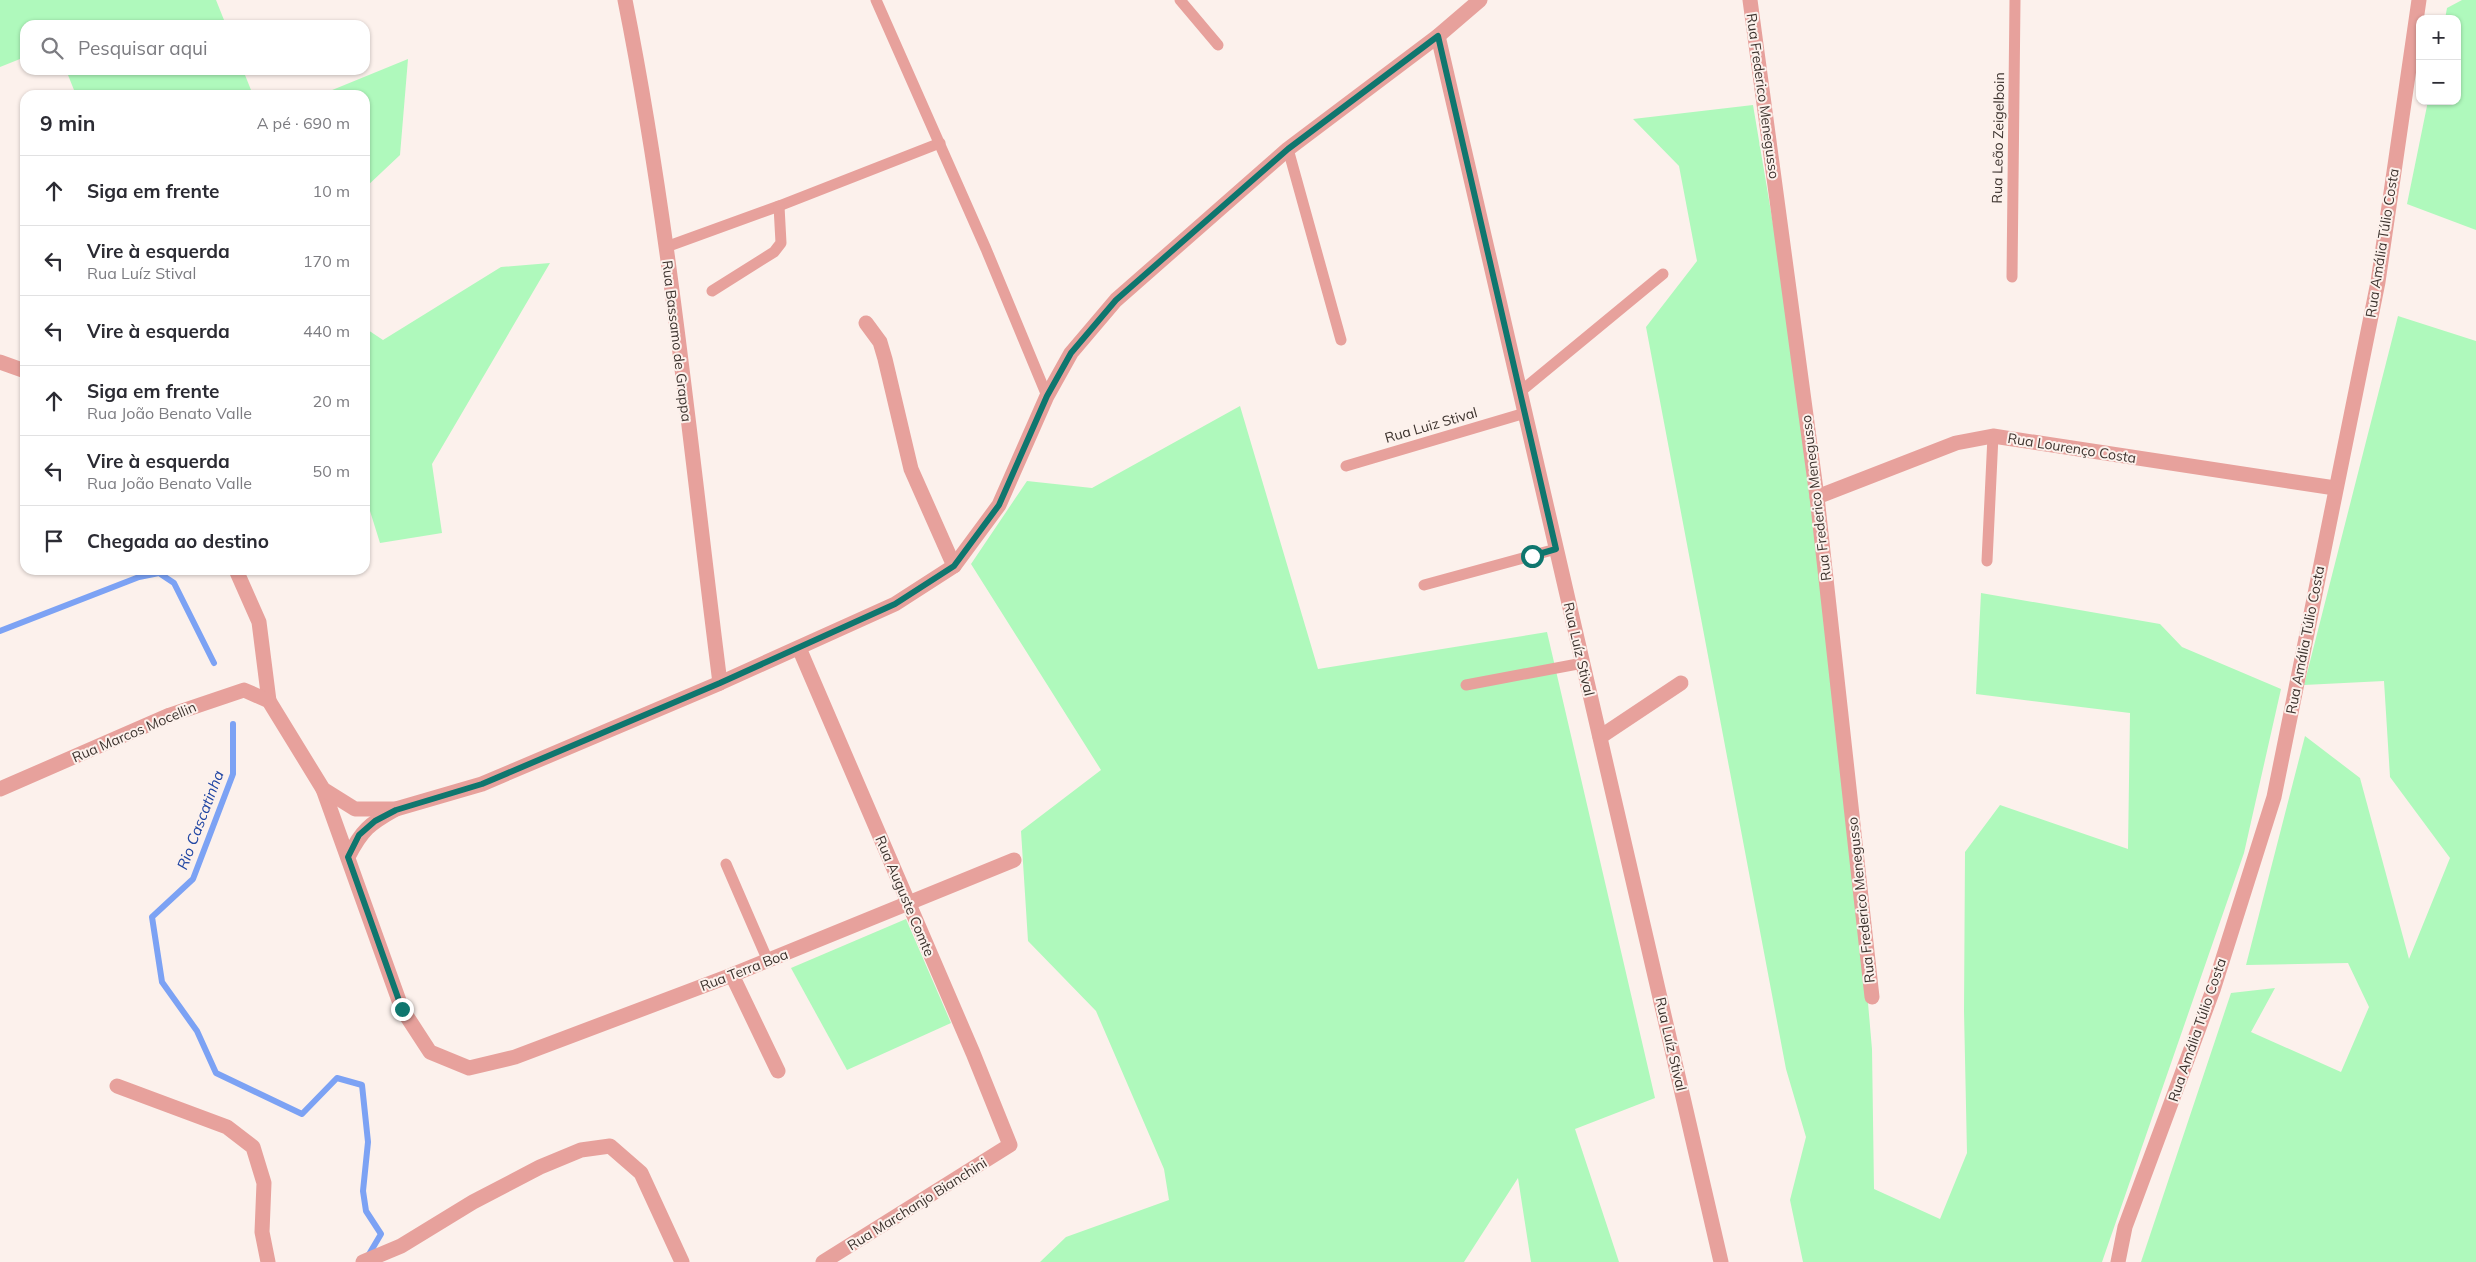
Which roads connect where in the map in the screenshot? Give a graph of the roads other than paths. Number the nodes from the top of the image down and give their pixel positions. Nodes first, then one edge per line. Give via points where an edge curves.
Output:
1 (625, 0) edge
2 (876, 0) edge
3 (1180, 0) edge
4 (1480, 0) edge
5 (1750, 0) edge
6 (2015, 0) edge
7 (2420, 0) edge
8 (1438, 36) junction
9 (1218, 45) dead end
10 (940, 143) junction
11 (1288, 149) junction
12 (779, 206) junction
13 (666, 246) junction
14 (1662, 274) dead end
15 (2012, 277) dead end
16 (712, 291) dead end
17 (866, 324) dead end
18 (1341, 340) dead end
19 (0, 362) edge
20 (20, 369) edge
21 (1520, 392) junction
22 (1047, 396) junction
23 (1525, 413) junction
24 (1993, 436) junction
25 (1346, 466) dead end
26 (2335, 488) junction
27 (1817, 497) junction
28 (1556, 549) junction
29 (1987, 562) dead end
30 (954, 566) junction
31 (238, 575) edge
32 (1424, 585) dead end
33 (798, 648) junction
34 (1583, 663) junction
35 (720, 683) junction
36 (1681, 683) dead end
37 (1466, 685) dead end
38 (269, 701) junction
39 (1600, 737) junction
40 (323, 788) junction
41 (0, 789) edge
42 (396, 810) junction
43 (348, 857) junction
44 (1014, 860) dead end
45 (726, 864) dead end
46 (908, 904) junction
47 (768, 960) junction
48 (732, 975) junction
49 (1872, 997) dead end
50 (778, 1071) dead end
51 (117, 1086) dead end
52 (1010, 1146) joint
53 (388, 1257) edge
54 (268, 1262) edge
55 (363, 1262) edge
56 (682, 1262) edge
57 (823, 1262) edge
58 (1722, 1262) edge
59 (2118, 1262) edge

1 - 13 street, Rua Bassamo de Grappa via 643,91
2 - 10 lane
3 - 9 lane
4 - 8 street
5 - 27 street, Rua Frederico Menegusso
6 - 15 lane, Rua Leão Zeigelboin
7 - 26 street, Rua Amália Túlio Costa via 2378,282
8 - 11 street
8 - 21 street, Rua Luíz Stival
10 - 12 lane
10 - 22 lane
11 - 18 lane
11 - 22 street via 1116,300 1071,353
12 - 13 lane
12 - 16 lane via 781,243 774,252
13 - 35 street, Rua Bassamo de Grappa
14 - 21 lane
17 - 30 street via 880,342 911,469
19 - 20 street
21 - 23 street, Rua Luíz Stival
22 - 30 street via 999,505
23 - 25 lane, Rua Luiz Stival
23 - 28 street, Rua Luíz Stival
24 - 26 street, Rua Lourenço Costa
24 - 27 street, Rua Lourenço Costa via 1956,444
24 - 29 lane
26 - 59 street, Rua Amália Túlio Costa via 2274,797 2213,990 2125,1227
27 - 49 street, Rua Frederico Menegusso
28 - 32 lane
28 - 34 street, Rua Luíz Stival
30 - 33 street via 895,604
31 - 38 street via 259,622
33 - 35 street
33 - 46 street, Rua Auguste Comte
34 - 37 lane
34 - 39 street, Rua Luíz Stival
35 - 42 street via 482,784
36 - 39 street
38 - 40 street
38 - 41 street, Rua Marcos Mocellin via 244,690 216,699 170,715
39 - 58 street, Rua Luíz Stival
40 - 42 street via 355,809
40 - 43 street
42 - 43 street via 375,821 359,835
43 - 48 street, Rua Terra Boa via 402,1009 430,1052 470,1068 515,1056
44 - 46 street, Rua Terra Boa
45 - 47 lane
46 - 47 street, Rua Terra Boa
46 - 52 street, Rua Auguste Comte
47 - 48 street, Rua Terra Boa
48 - 50 street
51 - 54 street via 227,1127 254,1147 264,1183 262,1232
52 - 57 street, Rua Marchanjo Bianchini
53 - 55 street
53 - 56 street via 474,1202 540,1167 581,1150 610,1146 641,1173

